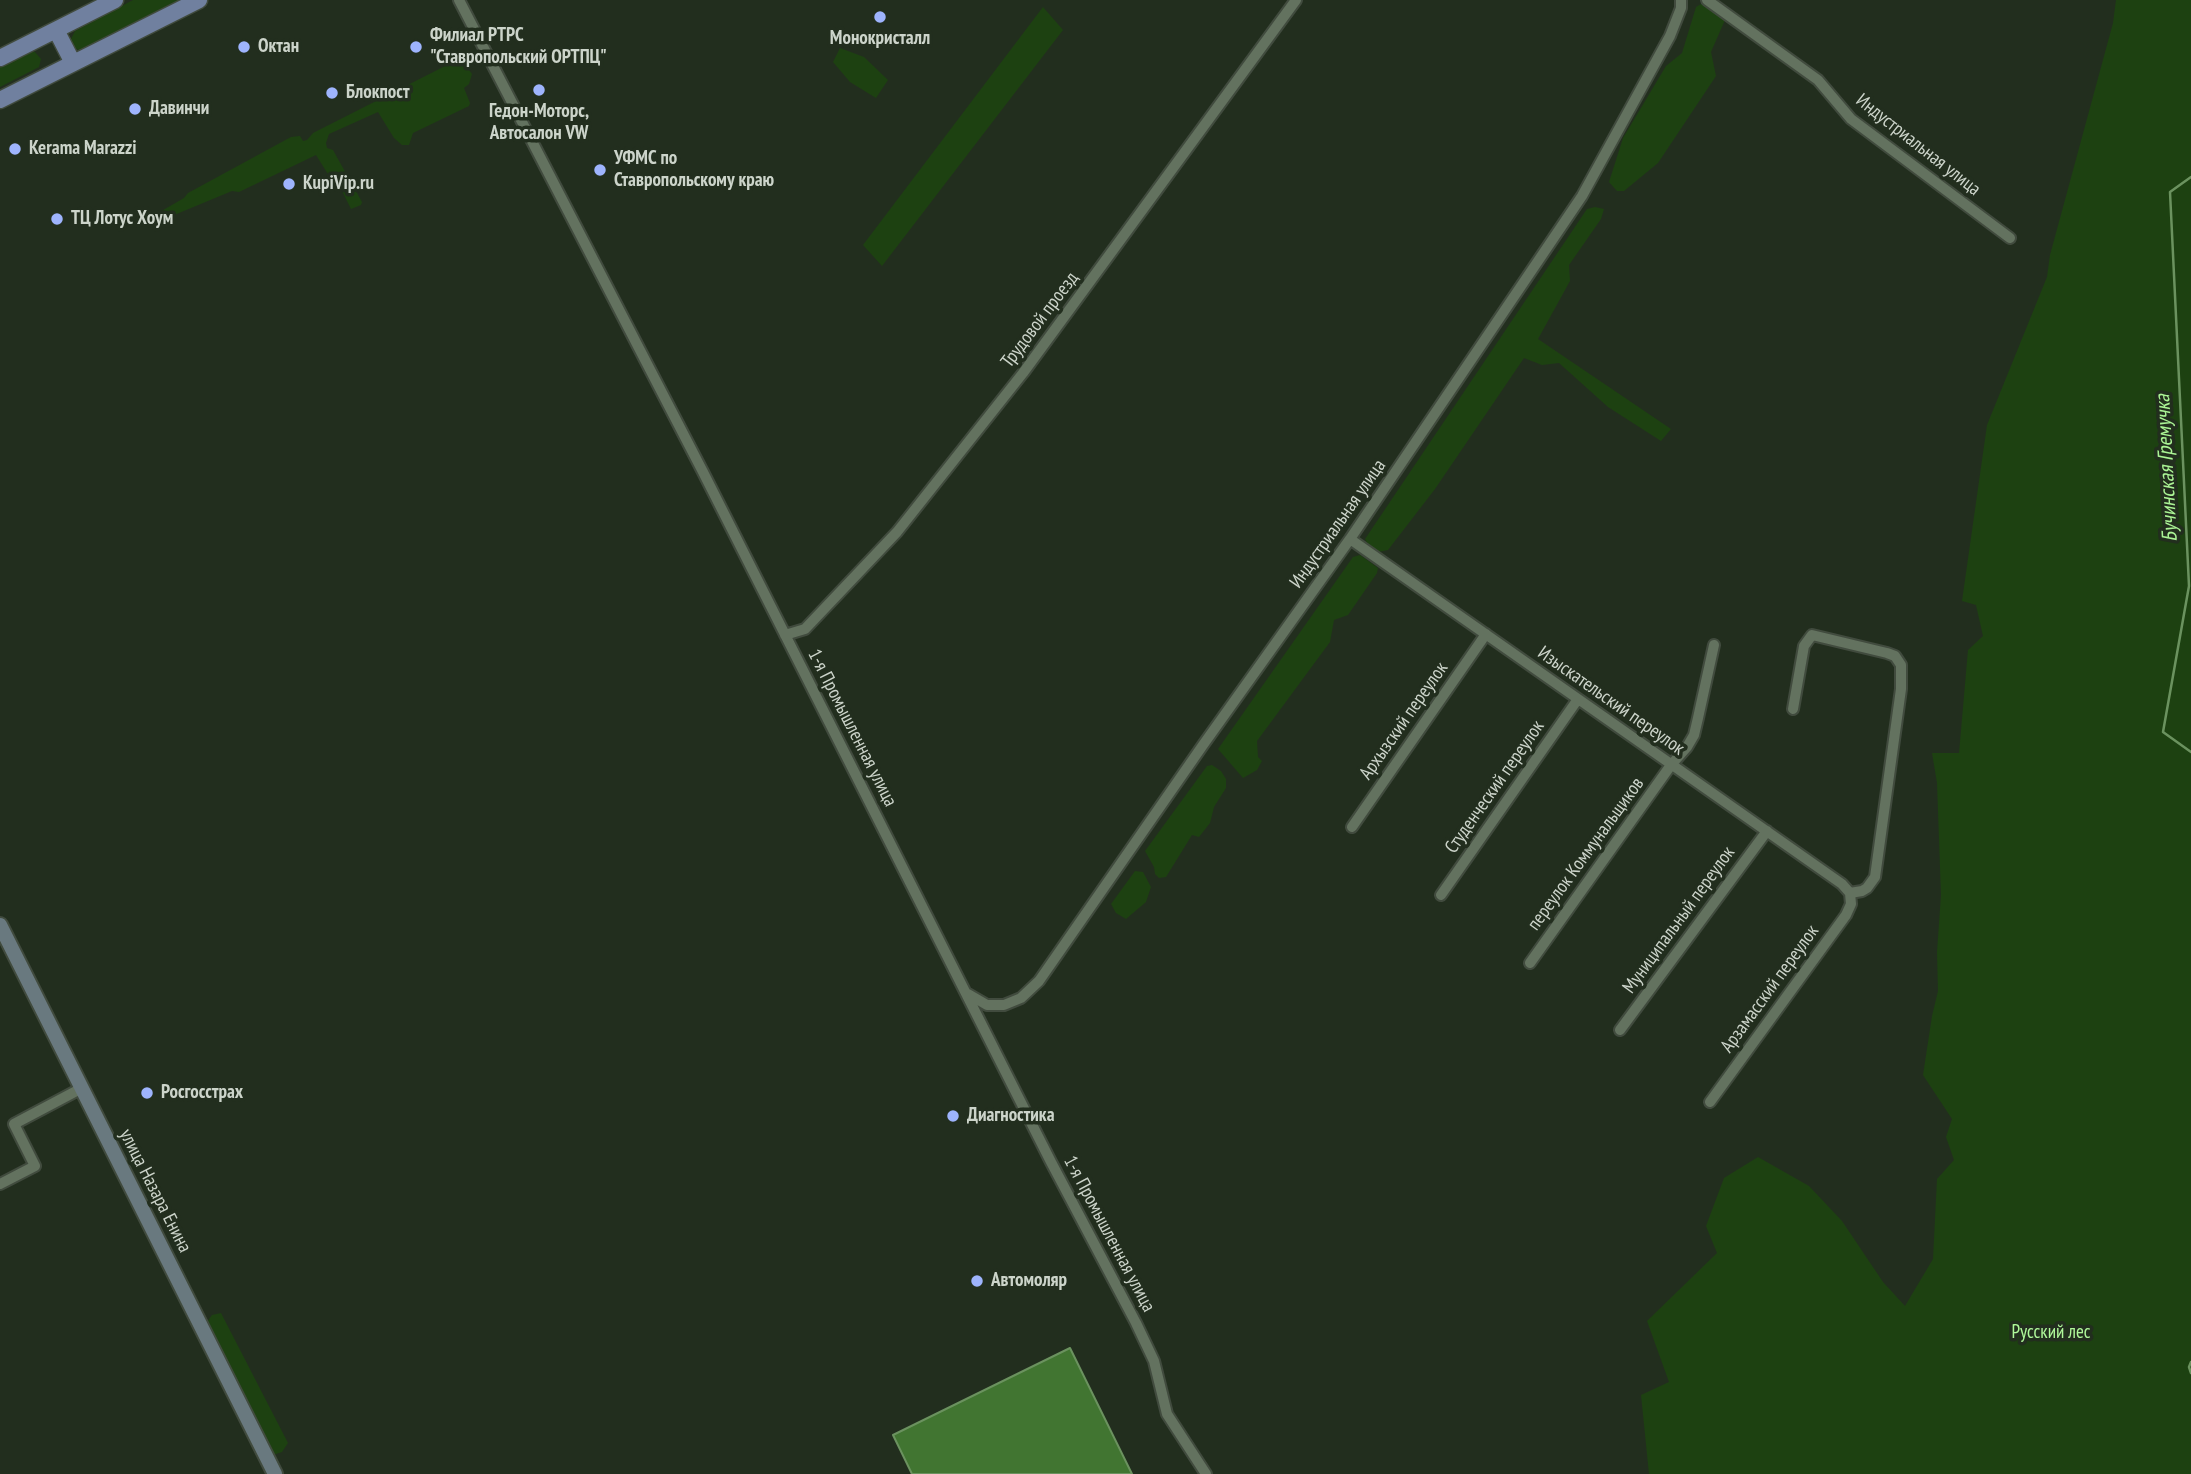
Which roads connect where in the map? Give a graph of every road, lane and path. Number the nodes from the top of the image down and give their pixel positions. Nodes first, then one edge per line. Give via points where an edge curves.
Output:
1 (115, 0) edge
2 (199, 0) edge
3 (459, 0) edge
4 (1296, 0) edge
5 (1681, 0) edge
6 (1707, 0) edge
7 (56, 30) junction
8 (0, 58) edge
9 (73, 63) junction
10 (0, 100) edge
11 (2010, 238) dead end
12 (1350, 539) junction
13 (1486, 634) junction
14 (785, 635) junction
15 (1714, 645) dead end
16 (1578, 699) junction
17 (1793, 709) dead end
18 (1671, 765) junction
19 (1352, 827) dead end
20 (1766, 831) junction
21 (1850, 893) junction
22 (1441, 895) dead end
23 (0, 925) edge
24 (1530, 963) dead end
25 (968, 993) junction
26 (1620, 1030) dead end
27 (82, 1088) junction
28 (1710, 1102) dead end
29 (0, 1184) edge
30 (275, 1474) edge
31 (1206, 1474) edge

1 - 7 main road
2 - 9 main road
3 - 14 street, 1-я Промышленная улица
4 - 14 street, Трудовой проезд via 1023,373 897,532 805,629
5 - 12 street, Индустриальная улица via 1670,36 1589,185
6 - 11 street, Индустриальная улица via 1818,80 1851,120
7 - 8 main road
7 - 9 main road
9 - 10 main road
12 - 13 street, Изыскательский переулок
12 - 25 street, Индустриальная улица via 1039,981 1021,998 1004,1005 987,1004
13 - 16 street, Изыскательский переулок
13 - 19 street, Архызский переулок
14 - 25 street, 1-я Промышленная улица
15 - 18 street, переулок Коммунальщиков via 1694,735
16 - 18 street, Изыскательский переулок
16 - 22 street, Студенческий переулок
17 - 21 street via 1804,646 1812,635 1887,653 1902,665 1875,877 1867,888
18 - 20 street, Изыскательский переулок
18 - 24 street, переулок Коммунальщиков
20 - 21 street, Изыскательский переулок
20 - 26 street, Муниципальный переулок
21 - 28 street, Арзамасский переулок via 1846,915
23 - 27 main road, улица Назара Енина
25 - 31 street, 1-я Промышленная улица via 1154,1361 1167,1414
27 - 29 street via 14,1124 35,1166
27 - 30 main road, улица Назара Енина

